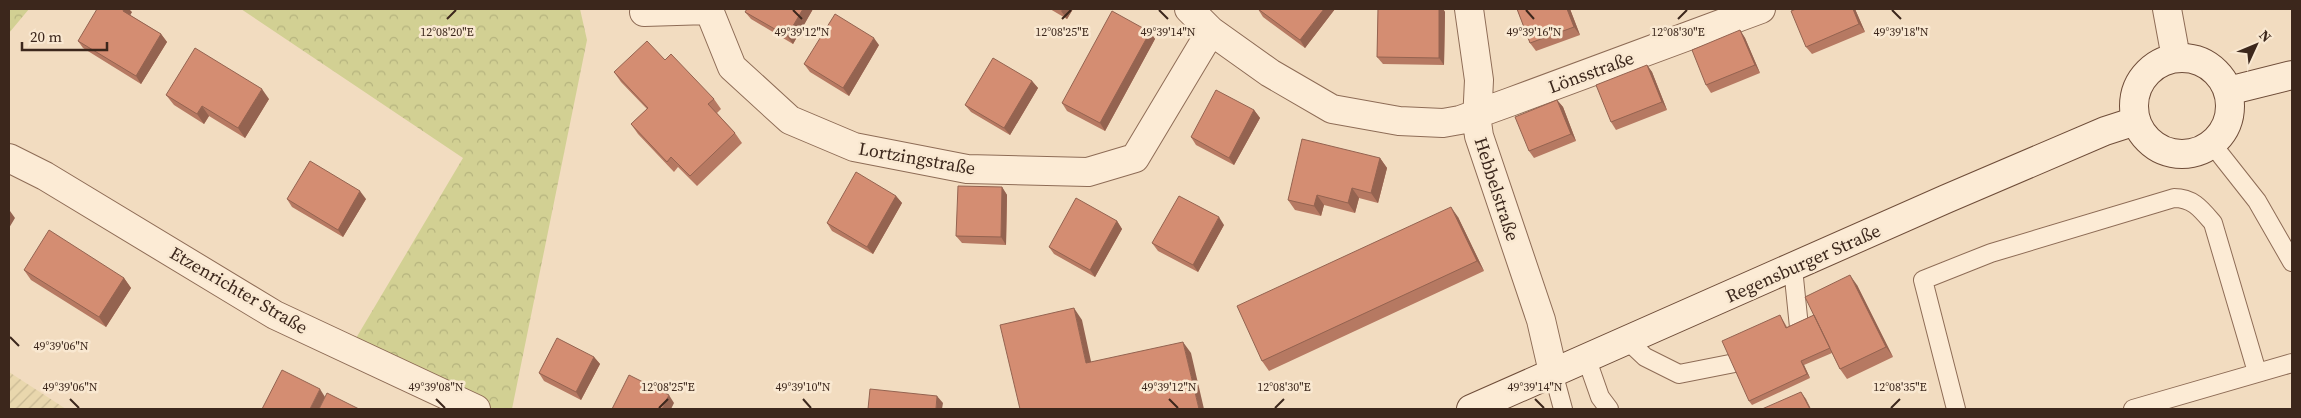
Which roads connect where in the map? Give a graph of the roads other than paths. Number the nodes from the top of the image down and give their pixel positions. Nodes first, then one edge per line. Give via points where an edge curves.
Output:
1 (1189, 9) edge
2 (1469, 9) edge
3 (1761, 9) edge
4 (2167, 9) edge
5 (709, 10) edge
6 (644, 12) dead end
7 (1211, 31) junction
8 (2176, 58) junction
9 (2292, 74) edge
10 (2228, 91) junction
11 (1477, 114) junction
12 (2136, 121) junction
13 (2212, 144) junction
14 (9, 158) edge
15 (2292, 262) edge
16 (1793, 268) junction
17 (1626, 339) junction
18 (1586, 357) junction
19 (2292, 363) edge
20 (1553, 372) junction
21 (2256, 372) junction
22 (1601, 405) edge
23 (476, 409) edge
24 (1471, 409) edge
25 (1563, 409) edge
26 (1956, 409) edge
27 (2133, 409) edge

1 - 7 street, Hebbelstraße
2 - 11 street via 1479,80
3 - 11 street, Lönsstraße
4 - 8 street
5 - 6 street, Lortzingstraße
5 - 7 street, Lortzingstraße via 732,67 790,120 854,147 967,169 1088,172 1135,158
7 - 11 street, Hebbelstraße via 1270,73 1332,109 1399,121 1443,123
8 - 10 street via 2192,59 2208,66 2220,76
8 - 12 street via 2162,62 2141,80 2134,107
9 - 10 street
10 - 13 street via 2228,121
11 - 20 street, Hebbelstraße via 1484,154 1541,320
12 - 13 street via 2143,134 2167,152 2197,152
12 - 16 street, Regensburger Straße via 1946,198
13 - 15 lane via 2257,201
14 - 23 street, Etzenrichter Straße via 45,176 275,315
16 - 17 street, Regensburger Straße
16 - 17 lane via 1800,337 1776,353 1678,374 1645,356
17 - 18 street, Regensburger Straße
18 - 20 street, Regensburger Straße
18 - 22 lane
19 - 21 lane
20 - 24 street, Regensburger Straße
20 - 25 lane
21 - 26 lane via 2213,223 2189,199 2174,198 1991,253 1923,280
21 - 27 lane

